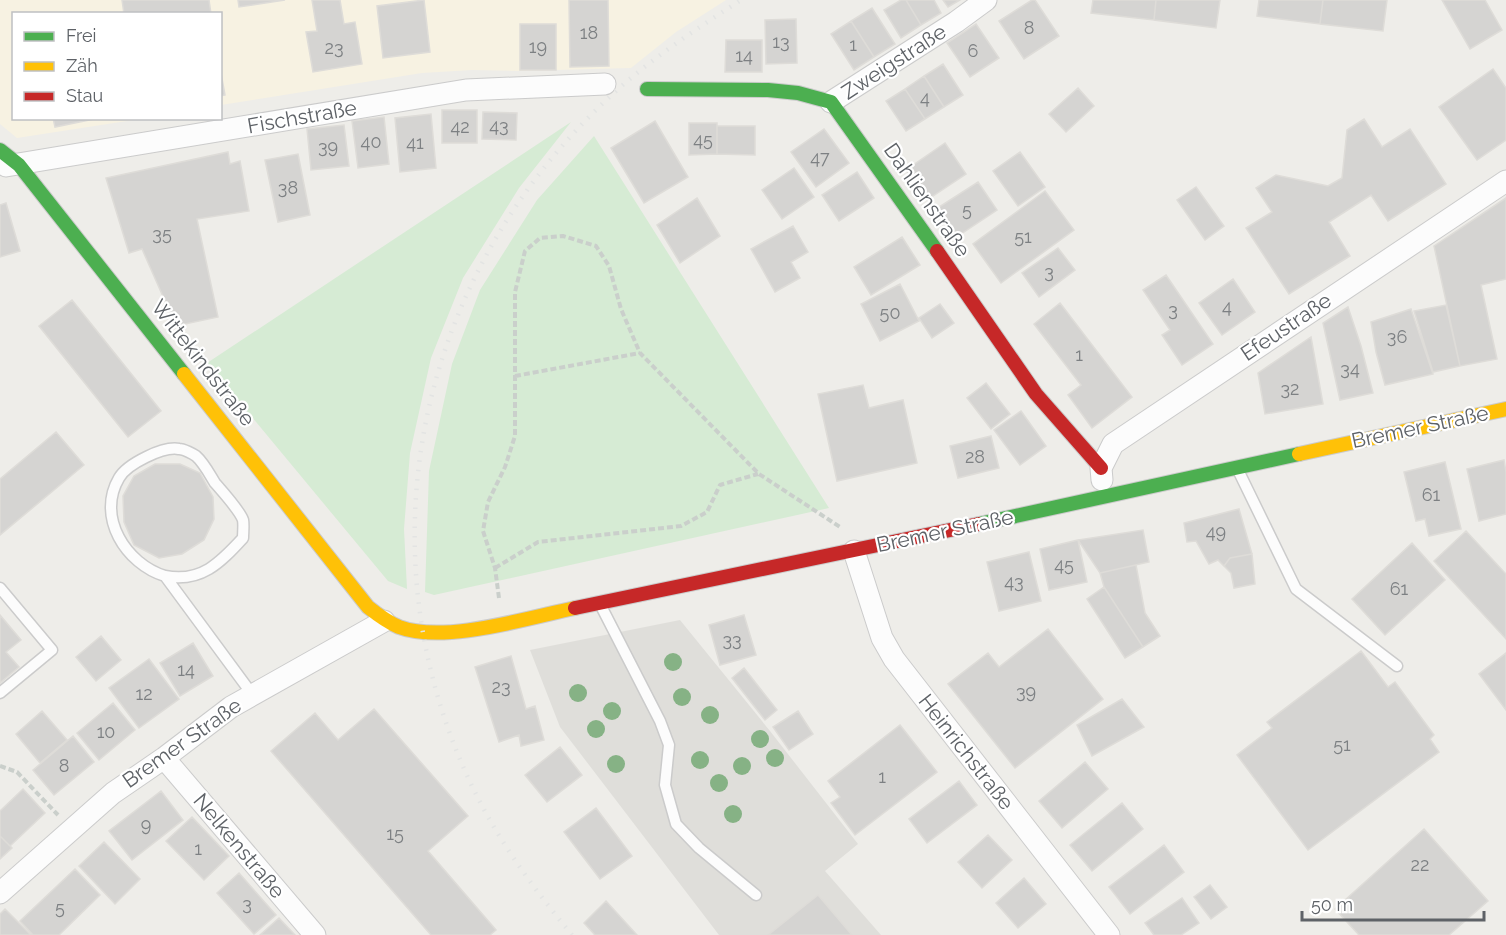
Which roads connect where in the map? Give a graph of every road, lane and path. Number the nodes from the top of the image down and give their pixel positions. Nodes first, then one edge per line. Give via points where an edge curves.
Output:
1 (986, 0) edge
2 (605, 84) dead end
3 (647, 89) dead end
4 (831, 102) junction
5 (0, 150) edge
6 (10, 166) edge
7 (1506, 181) edge
8 (640, 353) junction
9 (515, 376) junction
10 (1506, 409) edge
11 (1237, 466) junction
12 (1101, 468) junction
13 (759, 474) junction
14 (1104, 495) junction
15 (854, 551) junction
16 (495, 568) junction
17 (165, 576) junction
18 (0, 588) edge
19 (599, 602) junction
20 (376, 614) junction
21 (502, 623) junction
22 (1397, 666) dead end
23 (0, 693) edge
24 (252, 694) junction
25 (164, 758) junction
26 (0, 766) edge
27 (71, 828) junction
28 (0, 893) edge
29 (756, 895) dead end
30 (315, 935) edge
31 (1109, 935) edge

1 - 4 street, Zweigstraße
2 - 6 street, Fischstraße via 466,90
3 - 4 main road via 768,90
4 - 12 main road, Dahlienstraße via 1036,394
5 - 6 main road, Wittekindstraße
6 - 20 main road, Wittekindstraße
7 - 12 street, Efeustraße via 1147,419 1113,444
8 - 9 path
8 - 9 path via 621,309 609,266 596,246 563,236 540,238 525,251 515,292
8 - 13 path
9 - 16 path via 515,436 488,502 483,531
10 - 11 main road, Bremer Straße
11 - 14 main road, Bremer Straße
11 - 22 lane via 1296,589
12 - 14 street
13 - 15 path via 845,530
13 - 16 path via 720,485 707,512 681,526 538,542
14 - 15 main road, Bremer Straße
15 - 19 main road, Bremer Straße
15 - 31 street, Heinrichstraße via 882,638 894,659
16 - 21 path
17 - 17 lane via 150,572 119,539 111,510 112,496 120,476 141,459 179,448 196,456 243,520 243,538 200,574 181,579
17 - 24 lane
18 - 23 lane via 52,650
19 - 21 main road, Bremer Straße
19 - 29 lane via 669,745 665,784 676,824
20 - 21 main road, Bremer Straße via 403,629 422,632 453,633
20 - 24 street, Bremer Straße
24 - 25 street, Bremer Straße
25 - 27 street, Bremer Straße
25 - 30 street, Nelkenstraße
26 - 27 path via 17,772
27 - 28 street, Bremer Straße

